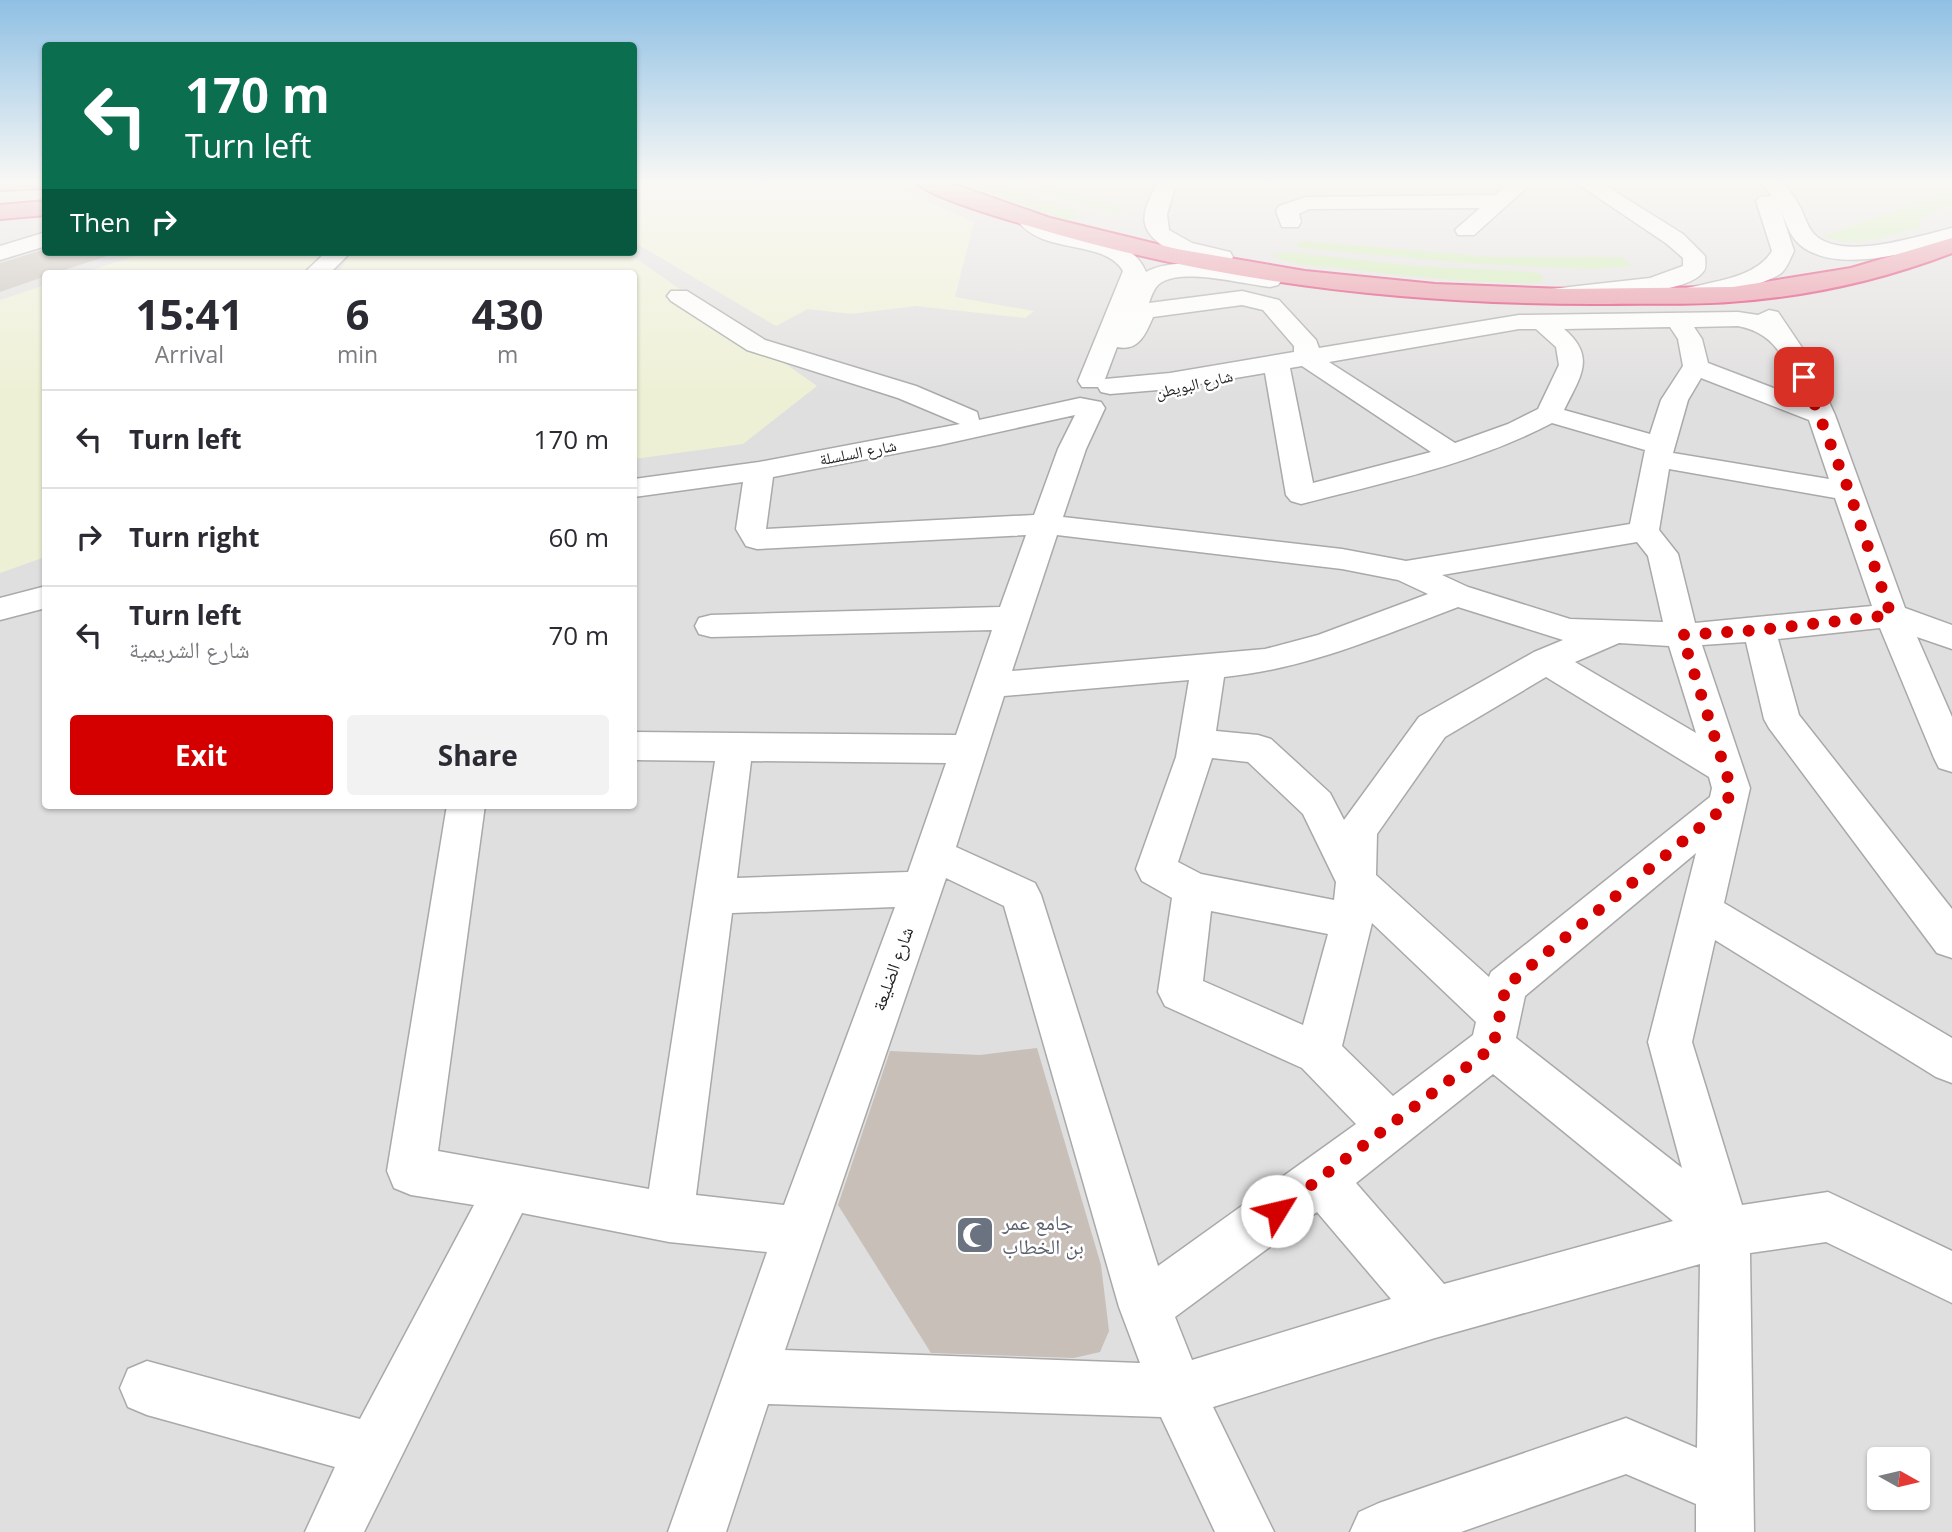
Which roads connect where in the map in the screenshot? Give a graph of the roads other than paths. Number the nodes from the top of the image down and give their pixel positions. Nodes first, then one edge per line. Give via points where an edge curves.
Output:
1 (1117, 253) edge
2 (1161, 253) edge
3 (1213, 253) edge
4 (1691, 253) edge
5 (1782, 253) edge
6 (1928, 253) edge
7 (335, 256) edge
8 (319, 270) edge
9 (1379, 288) junction
10 (1746, 294) junction
11 (679, 296) dead end
12 (1682, 307) junction
13 (1536, 309) junction
14 (1784, 338) junction
15 (1123, 346) junction
16 (1306, 358) junction
17 (1276, 363) junction
18 (1696, 367) junction
19 (1170, 381) junction
20 (1094, 394) junction
21 (1549, 414) junction
22 (1821, 415) junction
23 (967, 418) junction
24 (1659, 453) junction
25 (1453, 454) junction
26 (637, 470) edge
27 (759, 471) junction
28 (637, 488) edge
29 (1849, 491) junction
30 (1046, 524) junction
31 (1644, 531) junction
32 (1406, 571) junction
33 (42, 586) edge
34 (1457, 594) junction
35 (0, 596) edge
36 (42, 598) edge
37 (0, 609) edge
38 (1891, 615) junction
39 (1012, 618) junction
40 (711, 626) dead end
41 (1759, 630) junction
42 (1615, 631) junction
43 (1682, 635) junction
44 (1952, 637) edge
45 (1546, 661) junction
46 (1209, 665) junction
47 (990, 685) junction
48 (1196, 743) junction
49 (637, 746) edge
50 (735, 748) junction
51 (968, 749) junction
52 (1952, 758) edge
53 (1725, 787) junction
54 (465, 809) edge
55 (928, 872) junction
56 (1193, 890) junction
57 (713, 896) junction
58 (1354, 901) junction
59 (1701, 910) junction
60 (1952, 940) edge
61 (1496, 1031) junction
62 (1318, 1053) junction
63 (1952, 1062) edge
64 (1390, 1126) junction
65 (1321, 1180) junction
66 (510, 1186) junction
67 (669, 1217) junction
68 (799, 1231) junction
69 (1725, 1232) junction
70 (1941, 1263) edge
71 (1145, 1307) junction
72 (1435, 1312) junction
73 (748, 1376) junction
74 (147, 1388) dead end
75 (1177, 1391) junction
76 (373, 1450) junction
77 (1725, 1510) edge
78 (334, 1532) edge
79 (697, 1532) edge
80 (1245, 1532) edge
81 (1379, 1532) edge

1 - 20 street, شارع الضليعة via 1132,262 1135,271
2 - 9 highway via 1240,270
3 - 9 street
4 - 13 street via 1694,269 1685,277
5 - 12 street via 1774,268
6 - 10 highway via 1867,272
7 - 8 street
9 - 13 highway
9 - 15 street via 1175,270 1155,274 1146,284
10 - 12 highway
10 - 14 street
11 - 23 street via 756,345 907,392
12 - 13 street
12 - 14 street via 1759,323
12 - 18 street
13 - 16 street via 1519,322
13 - 21 street via 1568,345 1572,365
14 - 22 street
15 - 16 street via 1143,310 1242,298 1271,305 1307,345
15 - 19 street via 1132,369
15 - 20 street
16 - 17 street
16 - 25 street
17 - 19 street
17 - 20 street, شارع البويطن
17 - 25 street via 1301,495
18 - 22 street
18 - 24 street via 1683,380
19 - 20 street
20 - 23 street, شارع السلسلة
20 - 27 street, شارع السلسلة via 940,437
20 - 30 street, شارع الضليعة
21 - 24 street
21 - 25 street
22 - 29 street
23 - 26 street, شارع السلسلة
24 - 29 street
24 - 31 street
27 - 28 street, شارع السلسلة
27 - 30 street via 751,529 757,539
29 - 38 street
30 - 32 street via 1342,559
30 - 39 street, شارع الضليعة
31 - 32 street
31 - 43 street via 1663,554
32 - 34 street
33 - 35 street
34 - 42 street via 1569,630
34 - 46 street via 1326,645 1265,661
36 - 37 street
38 - 41 street
38 - 44 street
38 - 52 street
39 - 40 street
39 - 47 street, شارع الضليعة
41 - 43 street
41 - 60 street via 1782,719
42 - 43 street
42 - 45 street
43 - 53 street
45 - 53 street
45 - 58 street via 1432,727 1358,831
46 - 47 street
46 - 48 street
47 - 51 street, شارع الضليعة
48 - 56 street via 1156,869
48 - 58 street via 1258,749 1317,804
49 - 50 street
50 - 51 street
50 - 57 street
51 - 55 street, شارع الضليعة
53 - 59 street
53 - 61 street via 1506,986
54 - 66 street via 411,1171
55 - 57 street
55 - 68 street, شارع الضليعة
55 - 71 street via 1021,895
56 - 58 street
56 - 62 street via 1180,992
57 - 67 street
58 - 61 street
58 - 62 street
59 - 63 street
59 - 69 street via 1670,1042
61 - 64 street
61 - 69 street
62 - 64 street
64 - 65 street
65 - 71 street
65 - 72 street
66 - 67 street
66 - 76 street
67 - 68 street
68 - 73 street, شارع الضليعة
69 - 70 street via 1828,1217
69 - 72 street
69 - 77 street
71 - 75 street
72 - 75 street
73 - 75 street
73 - 79 street, شارع الضليعة
74 - 76 street
75 - 80 street
76 - 78 street
77 - 81 street via 1626,1446

